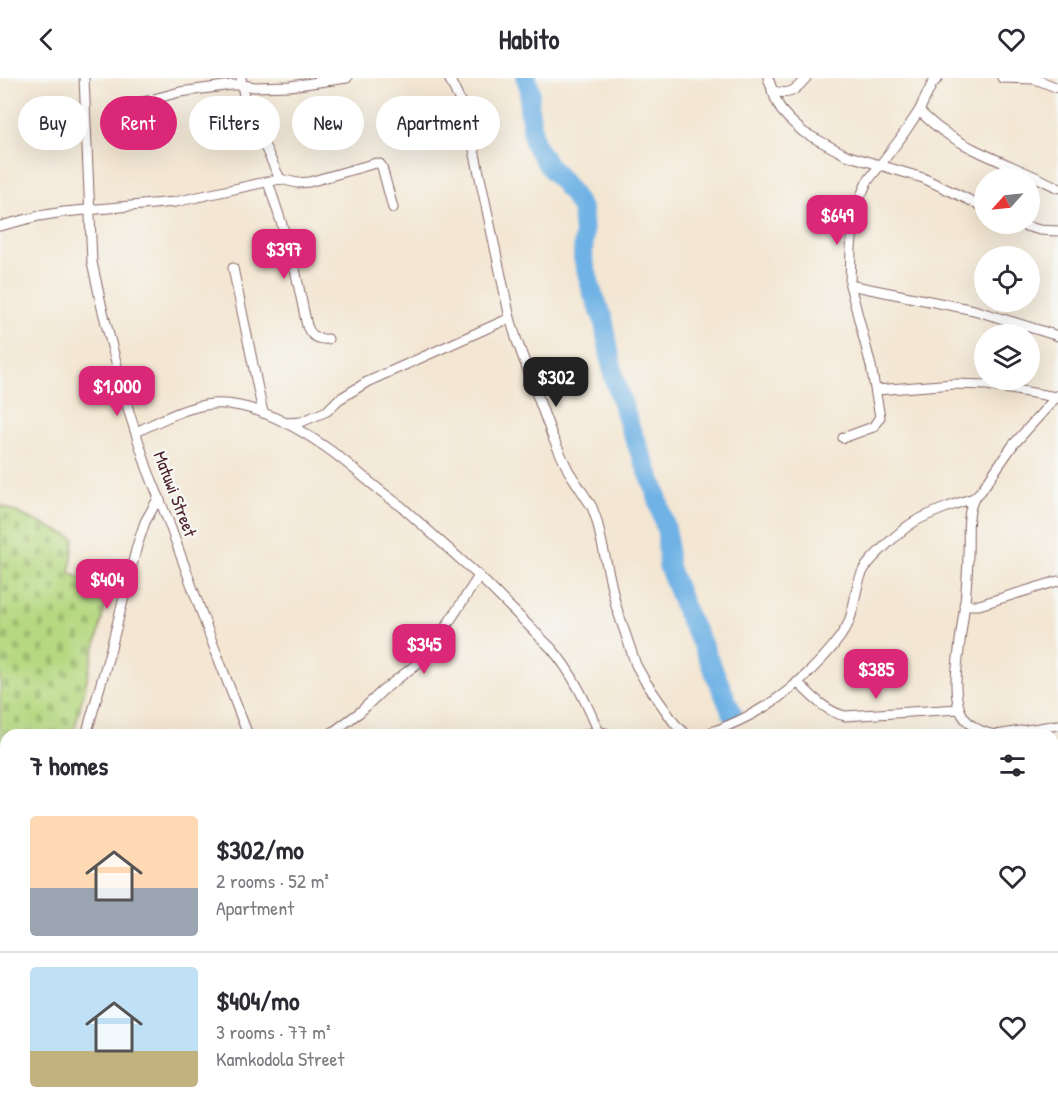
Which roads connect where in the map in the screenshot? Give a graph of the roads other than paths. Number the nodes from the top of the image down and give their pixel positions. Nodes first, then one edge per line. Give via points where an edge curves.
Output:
1 (84, 78) edge
2 (347, 78) edge
3 (449, 78) edge
4 (768, 78) edge
5 (806, 78) edge
6 (938, 78) edge
7 (1002, 78) edge
8 (242, 81) edge
9 (1058, 88) edge
10 (772, 90) junction
11 (165, 96) edge
12 (919, 111) junction
13 (879, 165) junction
14 (280, 179) junction
15 (268, 182) junction
16 (1058, 188) edge
17 (974, 202) edge
18 (393, 208) dead end
19 (89, 209) junction
20 (0, 226) edge
21 (1040, 230) edge
22 (1058, 231) edge
23 (233, 268) dead end
24 (850, 285) junction
25 (510, 318) junction
26 (1058, 336) edge
27 (328, 339) dead end
28 (876, 390) junction
29 (1057, 396) edge
30 (263, 413) junction
31 (285, 423) junction
32 (136, 432) junction
33 (843, 438) dead end
34 (159, 497) junction
35 (974, 498) junction
36 (479, 576) junction
37 (1058, 581) edge
38 (964, 605) junction
39 (796, 682) junction
40 (959, 708) junction
41 (1058, 725) edge
42 (88, 729) edge
43 (246, 729) edge
44 (337, 729) edge
45 (597, 729) edge
46 (681, 729) edge
47 (717, 729) edge
48 (976, 729) edge
49 (1039, 729) edge

1 - 19 street, Matuwi Street
2 - 8 street via 290,86 255,87
3 - 25 street via 470,131
4 - 10 street
5 - 10 street via 790,92
6 - 12 street
7 - 9 street via 1035,79
8 - 11 street
8 - 14 street via 247,108
10 - 13 street via 781,110 803,132 846,155
12 - 13 street
12 - 16 street via 966,145
13 - 17 street via 923,178
13 - 24 street via 859,200
14 - 15 street
14 - 18 street via 309,182 371,163 380,164
15 - 19 street via 175,202
15 - 27 street via 292,255 307,326 315,338
19 - 20 street
19 - 32 street, Matuwi Street via 92,262
21 - 22 street
23 - 30 street
24 - 26 street via 974,310
24 - 28 street
25 - 31 street via 367,382 327,411 301,422
25 - 46 street via 553,438 592,507 616,606 636,664
28 - 29 street via 987,385
28 - 33 street via 880,417 873,427
29 - 35 street via 1013,445
30 - 31 street
30 - 32 street via 220,403 203,405
31 - 36 street via 326,447 401,506
32 - 34 street, Matuwi Street
34 - 42 street via 141,535
34 - 43 street, Matuwi Street
35 - 38 street via 968,514
35 - 39 street via 913,522 883,548 864,569 844,629 831,649
36 - 44 street via 418,663
36 - 45 street via 562,661
37 - 38 street
38 - 40 street via 957,666
39 - 40 street via 833,713 845,717
39 - 47 street via 766,706
40 - 48 street via 964,720
41 - 49 street

